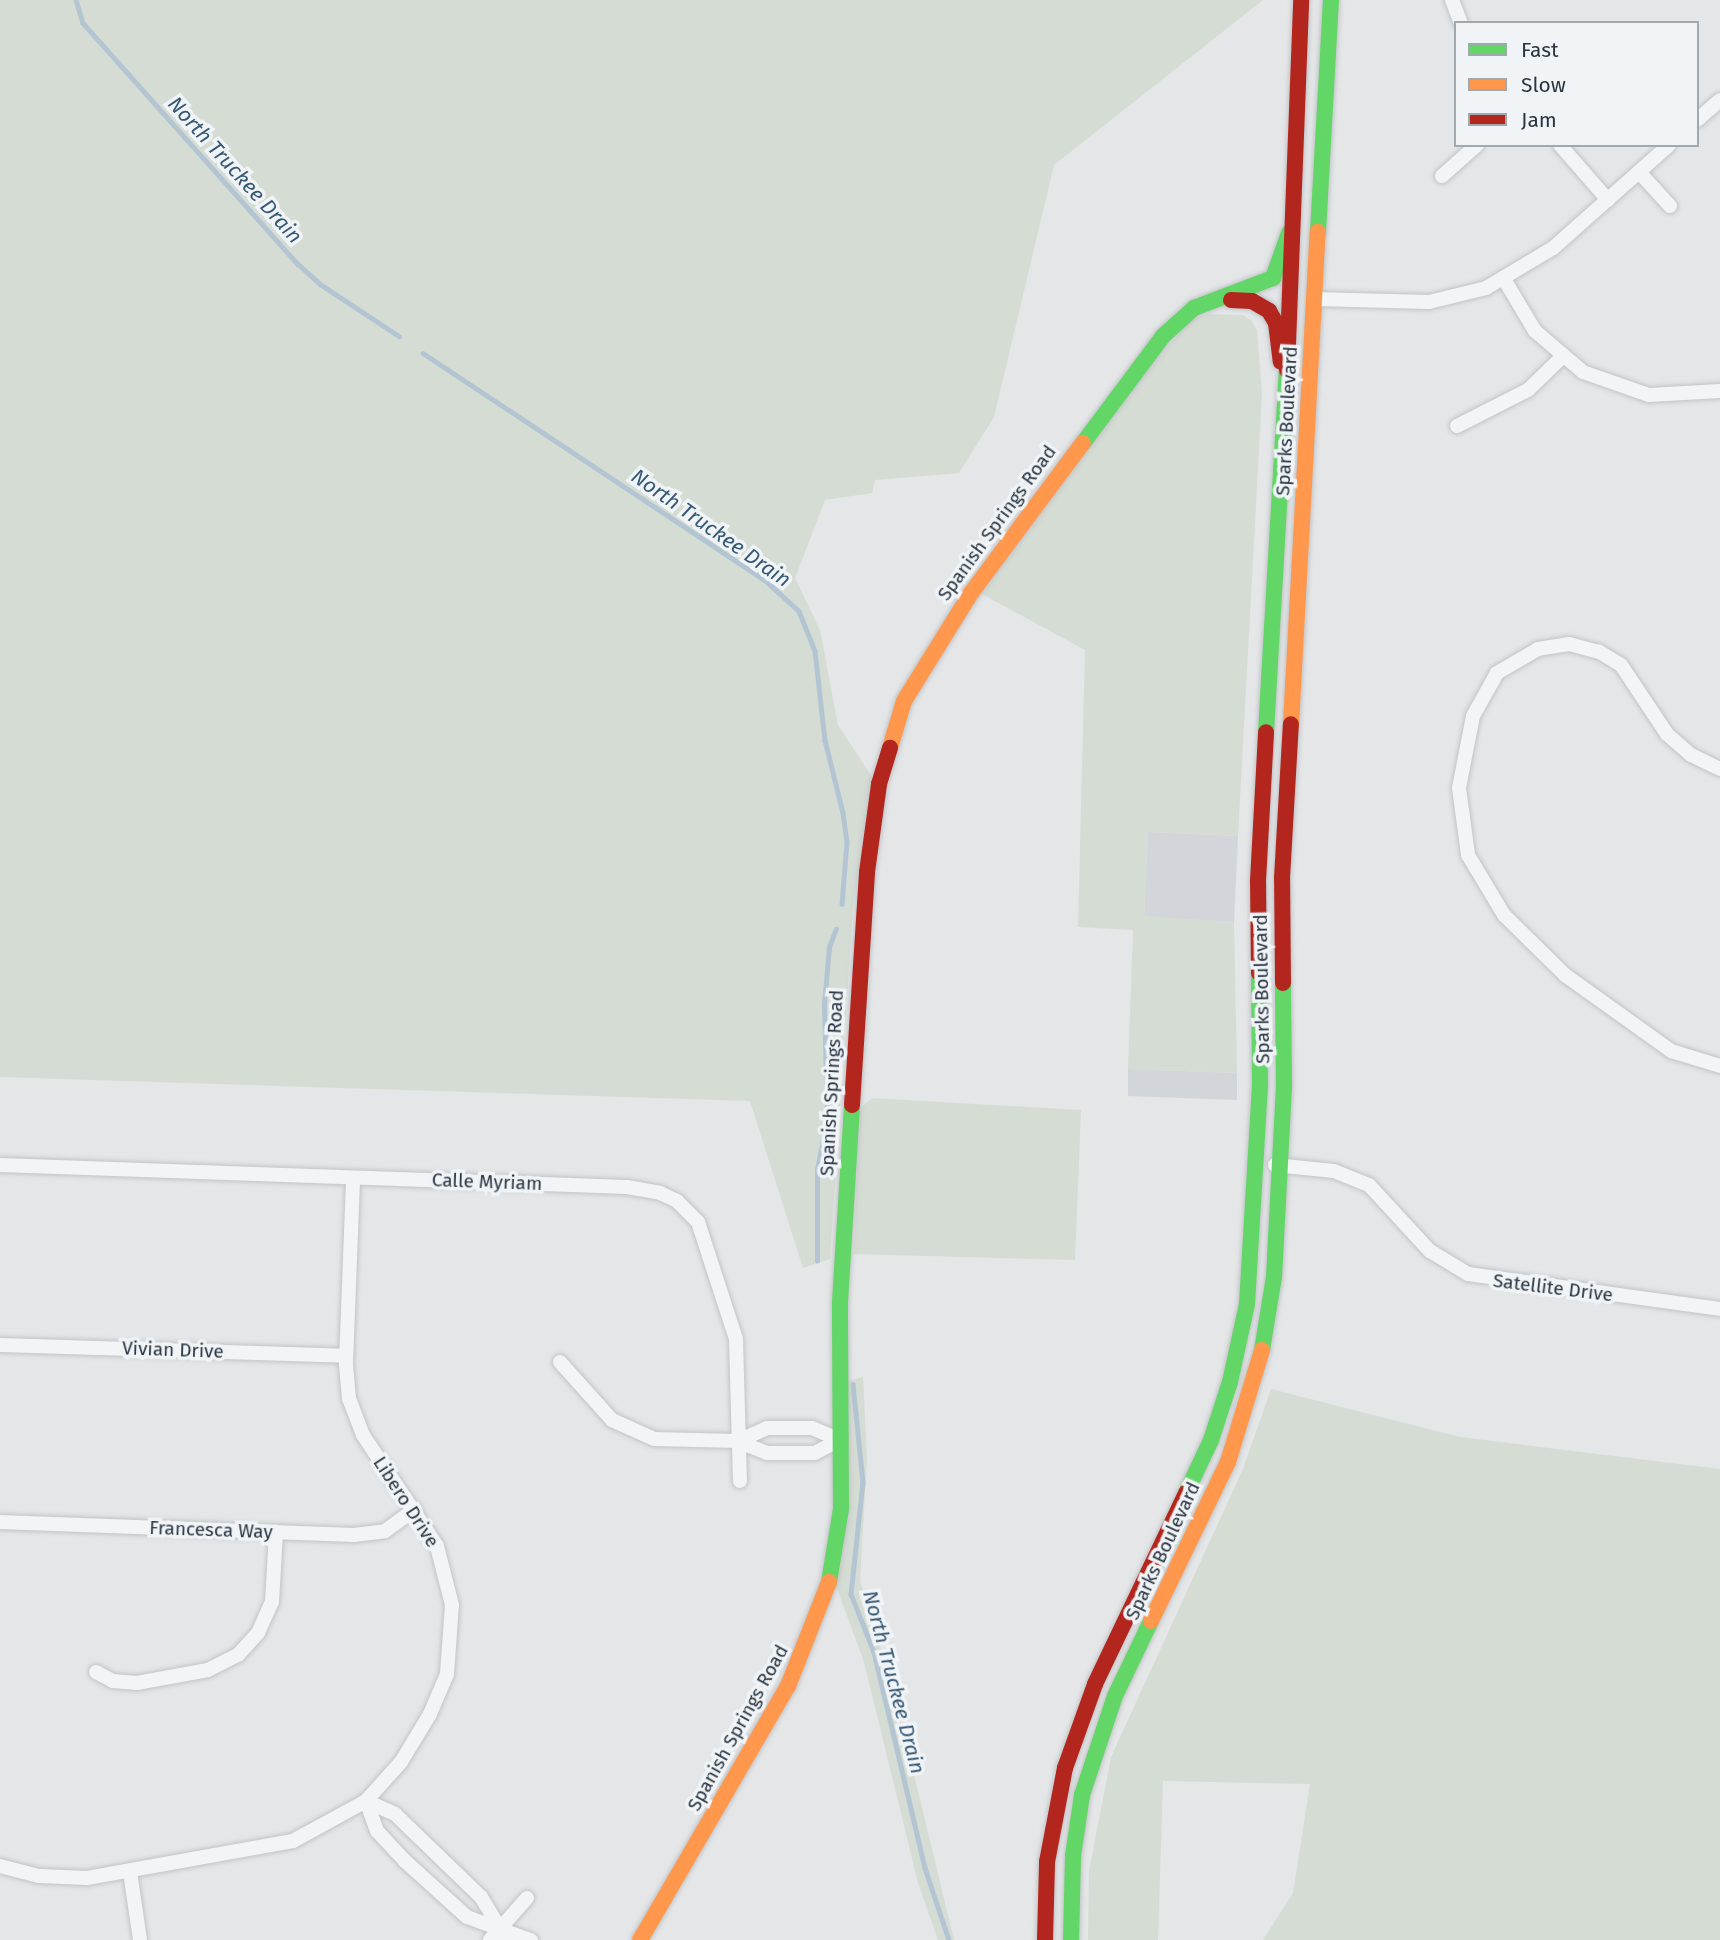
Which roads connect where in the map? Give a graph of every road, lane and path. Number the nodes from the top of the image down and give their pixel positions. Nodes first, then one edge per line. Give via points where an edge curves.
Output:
1 (1301, 0) edge
2 (1331, 0) edge
3 (1452, 0) edge
4 (1460, 21) edge
5 (1300, 48) junction
6 (1720, 100) edge
7 (1699, 118) edge
8 (1475, 147) edge
9 (1562, 147) edge
10 (1667, 147) edge
11 (1639, 172) junction
12 (1442, 176) dead end
13 (1608, 200) junction
14 (1296, 203) junction
15 (1670, 206) dead end
16 (1504, 279) junction
17 (1315, 299) junction
18 (1219, 300) junction
19 (1562, 358) junction
20 (1285, 386) junction
21 (1720, 391) edge
22 (1457, 426) dead end
23 (1277, 536) junction
24 (1720, 769) edge
25 (1720, 1066) edge
26 (1256, 1164) junction
27 (0, 1165) edge
28 (1282, 1166) junction
29 (353, 1178) junction
30 (1720, 1309) edge
31 (0, 1345) edge
32 (346, 1356) junction
33 (560, 1362) dead end
34 (840, 1440) junction
35 (738, 1441) junction
36 (740, 1481) dead end
37 (415, 1509) junction
38 (0, 1522) edge
39 (276, 1532) junction
40 (96, 1672) dead end
41 (366, 1801) junction
42 (0, 1866) edge
43 (131, 1871) junction
44 (1071, 1897) junction
45 (527, 1898) dead end
46 (498, 1936) edge
47 (140, 1940) edge
48 (531, 1940) edge
49 (640, 1940) edge
50 (1045, 1940) edge
51 (1060, 1940) edge
52 (1071, 1940) edge

1 - 5 main road, Sparks Boulevard
2 - 17 main road, Sparks Boulevard
3 - 4 street
5 - 14 main road, Sparks Boulevard
5 - 17 main road via 1310,148 1304,284
6 - 7 street
8 - 12 street
9 - 13 street
10 - 11 street
11 - 13 street
11 - 15 street
13 - 16 street via 1553,248
14 - 18 main road, Spanish Springs Road via 1273,278
14 - 20 main road, Sparks Boulevard
16 - 17 street via 1429,302
16 - 19 street via 1535,331
17 - 23 main road via 1303,316
17 - 28 main road, Sparks Boulevard via 1282,878
18 - 20 main road via 1252,301 1273,316
18 - 34 main road, Spanish Springs Road via 1180,318 1102,417 942,634 904,701 890,742 872,833 862,936 839,1313
19 - 21 street via 1625,390 1673,397
19 - 22 street via 1528,390
20 - 23 main road, Sparks Boulevard
23 - 26 main road, Sparks Boulevard via 1257,906 1260,1084
24 - 25 street via 1691,755 1667,733 1621,665 1599,652 1569,644 1538,649 1497,673 1473,716 1459,788 1468,855 1504,915 1565,975 1671,1051
26 - 28 street, Satellite Drive
26 - 50 main road, Sparks Boulevard via 1247,1304 1230,1382 1211,1440 1075,1736 1047,1862
27 - 29 street, Calle Myriam
28 - 30 street, Satellite Drive via 1334,1171 1369,1185 1430,1251 1468,1274
28 - 44 main road, Sparks Boulevard via 1275,1278 1258,1372 1228,1462 1115,1696 1097,1745 1082,1795
29 - 32 street, Libero Drive
29 - 35 street, Calle Myriam via 626,1187 677,1201 698,1222 736,1339
31 - 32 street, Vivian Drive
32 - 37 street, Libero Drive via 349,1399 363,1435
33 - 35 street via 612,1420 640,1435 678,1441
34 - 35 street via 812,1428 767,1428
34 - 35 street via 815,1453 766,1453
34 - 49 main road, Spanish Springs Road via 837,1543 817,1622 788,1686
35 - 36 street, Calle Myriam
37 - 39 street, Francesca Way via 395,1526 371,1534
37 - 41 street, Libero Drive via 445,1567 452,1605 451,1649 430,1714 401,1762
38 - 39 street, Francesca Way
39 - 40 street via 272,1602 258,1633 238,1655 208,1670 137,1683 113,1681
41 - 43 street, Libero Drive via 293,1841
41 - 46 street via 377,1832 467,1917
41 - 46 street via 394,1814 481,1897
42 - 43 street, Libero Drive via 61,1878
43 - 47 street
44 - 51 main road
44 - 52 main road, Sparks Boulevard
45 - 46 street
46 - 48 street

